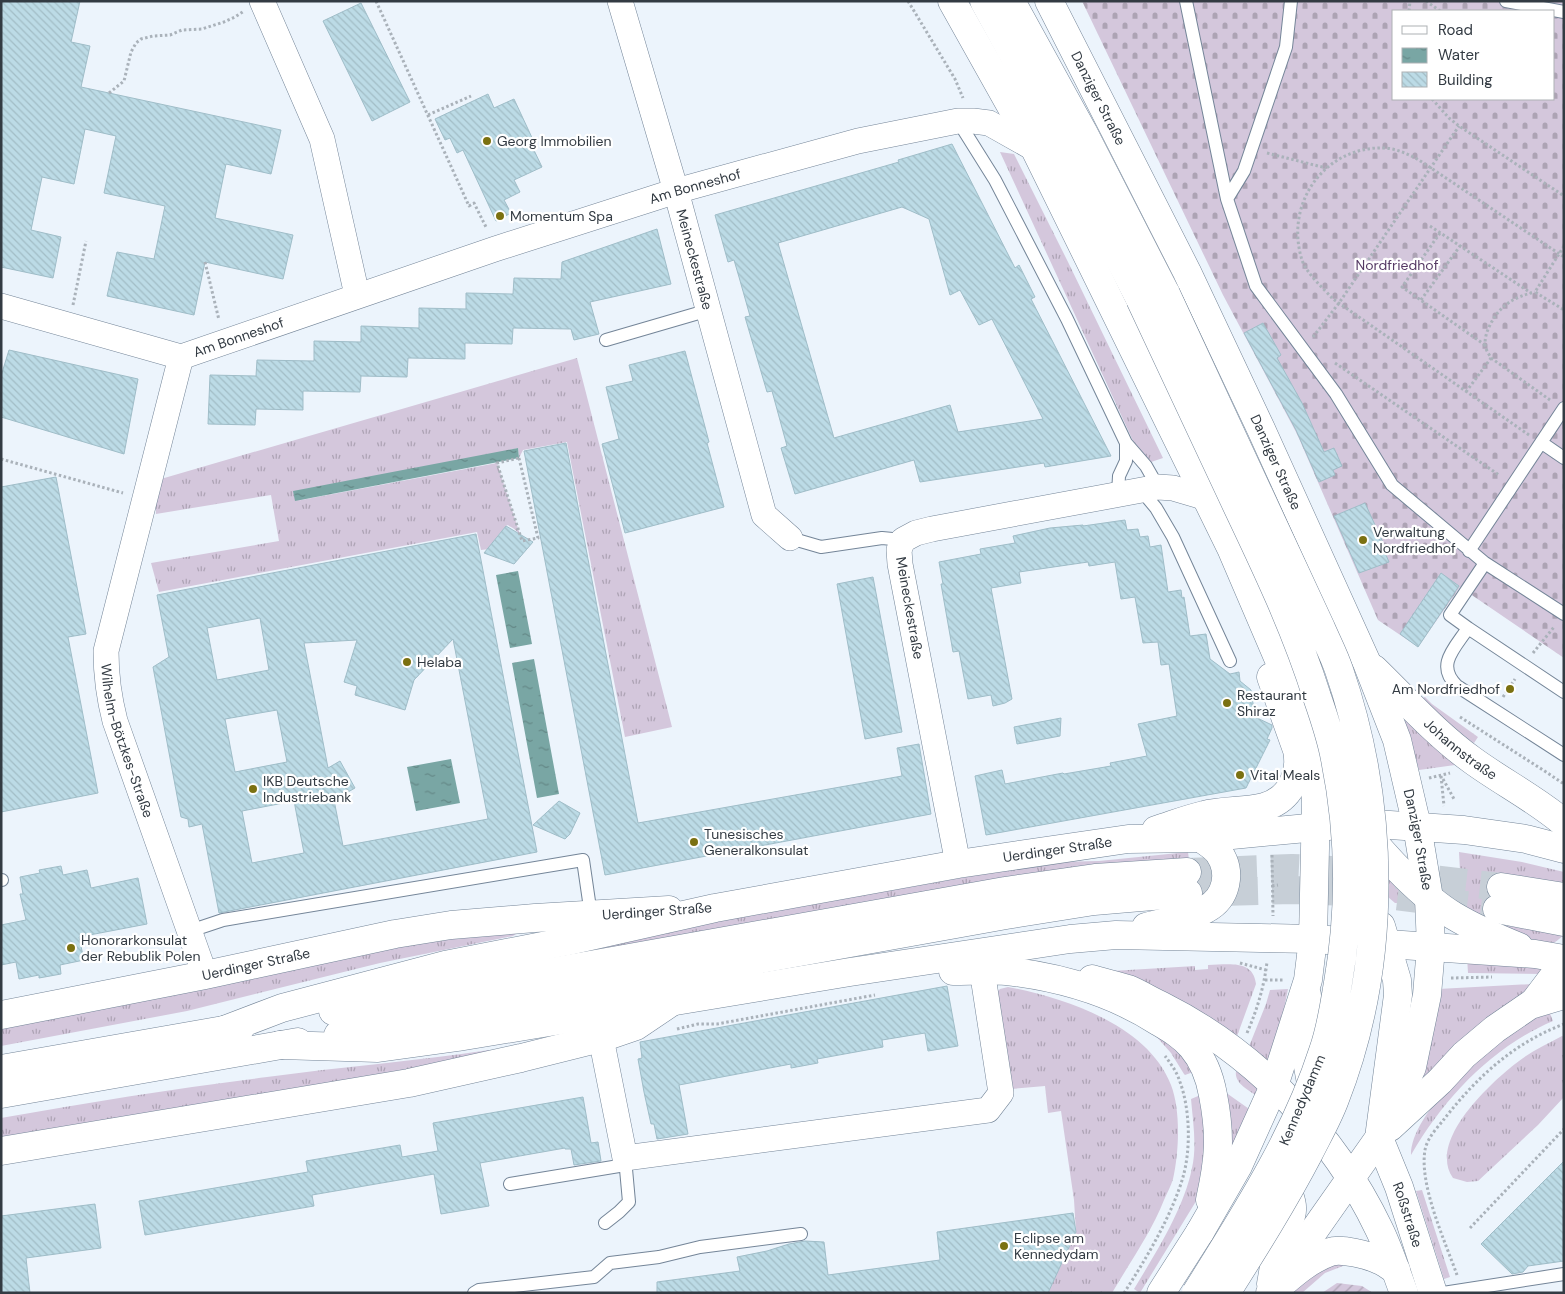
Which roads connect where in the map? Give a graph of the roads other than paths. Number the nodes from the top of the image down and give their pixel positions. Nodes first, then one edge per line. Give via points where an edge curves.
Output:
1 (620, 1) edge
2 (952, 1) edge
3 (984, 1) edge
4 (1011, 1) edge
5 (1049, 1) edge
6 (1186, 1) edge
7 (1291, 1) edge
8 (1506, 1) edge
9 (255, 4) edge
10 (1553, 10) edge
11 (961, 111) junction
12 (1035, 149) junction
13 (676, 191) junction
14 (1227, 198) junction
15 (357, 296) junction
16 (1153, 296) junction
17 (1, 306) edge
18 (709, 310) junction
19 (606, 340) dead end
20 (181, 357) junction
21 (1563, 409) edge
22 (1126, 443) junction
23 (1542, 443) junction
24 (1564, 458) edge
25 (1139, 490) junction
26 (1207, 498) junction
27 (790, 538) joint
28 (903, 540) junction
29 (1469, 551) junction
30 (1485, 563) junction
31 (1561, 618) edge
32 (1468, 628) junction
33 (1271, 643) junction
34 (1230, 661) dead end
35 (1367, 663) junction
36 (1286, 674) junction
37 (1564, 692) edge
38 (1564, 755) edge
39 (1360, 823) junction
40 (1564, 823) edge
41 (1417, 826) junction
42 (1316, 828) junction
43 (1128, 838) junction
44 (1200, 838) junction
45 (1564, 849) edge
46 (958, 864) junction
47 (1348, 886) joint
48 (1374, 895) joint
49 (1564, 898) edge
50 (1429, 902) junction
51 (715, 908) junction
52 (591, 915) junction
53 (1564, 922) edge
54 (190, 931) junction
55 (1116, 935) junction
56 (1313, 939) junction
57 (1391, 944) junction
58 (1431, 947) junction
59 (1535, 954) junction
60 (1564, 960) edge
61 (994, 971) junction
62 (850, 972) junction
63 (205, 975) junction
64 (1297, 980) junction
65 (1564, 995) edge
66 (673, 1001) junction
67 (1530, 1005) junction
68 (1, 1015) edge
69 (224, 1030) junction
70 (601, 1038) junction
71 (280, 1045) junction
72 (1, 1069) edge
73 (1274, 1086) junction
74 (1, 1094) edge
75 (1320, 1134) junction
76 (1379, 1138) junction
77 (1, 1151) edge
78 (625, 1162) junction
79 (1351, 1178) junction
80 (510, 1184) dead end
81 (1224, 1190) junction
82 (605, 1223) dead end
83 (1200, 1232) junction
84 (801, 1234) dead end
85 (1564, 1274) edge
86 (1400, 1282) edge
87 (1446, 1291) edge
88 (474, 1293) edge
89 (1161, 1293) edge
90 (1196, 1293) edge
91 (1226, 1293) edge
92 (1270, 1293) edge
93 (1443, 1293) edge

1 - 13 street, Meineckestraße
2 - 12 main road
3 - 16 main road, Danziger Straße
4 - 16 main road, Danziger Straße via 1083,132
5 - 35 main road, Danziger Straße via 1191,281
6 - 14 lane
7 - 14 lane via 1286,47 1244,171
8 - 10 lane
9 - 15 street via 322,139
11 - 12 street, Am Bonneshof
11 - 13 street, Am Bonneshof
11 - 22 lane via 1068,319
12 - 26 main road
13 - 15 street, Am Bonneshof
13 - 18 street, Meineckestraße
14 - 29 lane via 1256,286 1336,394 1392,485
15 - 20 street, Am Bonneshof
16 - 47 main road, Danziger Straße, bridge via 1302,650 1335,757 1348,856
16 - 48 main road, Danziger Straße, bridge via 1321,628 1338,669 1368,792
17 - 20 street, Am Bonneshof
18 - 19 lane
18 - 27 street, Meineckestraße via 764,515
20 - 54 street, Wilhelm-Bötzkes-Straße via 106,651 106,672 108,697 117,729
21 - 23 lane
22 - 25 lane via 1146,466
22 - 25 lane via 1126,461 1119,476
23 - 24 lane
23 - 29 lane
25 - 26 street, Meineckestraße via 1173,488
25 - 28 street, Meineckestraße via 932,529
25 - 34 lane via 1156,508 1173,537
26 - 33 main road via 1232,548
27 - 28 lane via 821,547 882,538
28 - 46 street, Meineckestraße via 899,550 900,564
29 - 30 lane
30 - 31 lane
30 - 32 lane via 1450,615
32 - 37 lane
32 - 38 lane via 1449,658 1447,673 1451,680
33 - 35 main road via 1306,692 1318,697 1328,698 1339,693 1349,686
33 - 36 main road
33 - 43 main road via 1271,678 1299,759 1294,784 1289,791 1275,803 1264,807 1204,815
35 - 40 main road, Johannstraße via 1471,759
35 - 41 main road, Danziger Straße via 1397,740
36 - 39 main road
36 - 42 main road via 1315,786
39 - 41 main road
39 - 42 main road
39 - 50 main road
41 - 45 main road via 1526,839
41 - 50 main road, Danziger Straße
42 - 44 main road, Uerdinger Straße
42 - 56 main road
42 - 57 main road via 1365,889
43 - 44 main road, Uerdinger Straße
43 - 46 main road, Uerdinger Straße
44 - 55 main road via 1218,852 1225,866 1225,889 1218,900 1206,910
46 - 51 main road, Uerdinger Straße
47 - 90 main road, Kennedydamm, bridge via 1347,921 1335,1002 1311,1086 1272,1168
48 - 91 main road, Kennedydamm, bridge via 1371,954 1362,1006 1335,1100 1289,1191
49 - 53 main road via 1499,898
50 - 57 main road via 1414,928
50 - 58 main road, Danziger Straße
50 - 59 main road
51 - 52 main road, Uerdinger Straße
51 - 69 main road via 445,965 282,1008
52 - 54 lane via 583,860 224,920
52 - 63 main road, Uerdinger Straße via 452,925 405,932
54 - 63 street, Wilhelm-Bötzkes-Straße
55 - 56 main road
55 - 62 main road
56 - 57 main road
56 - 64 main road
57 - 58 main road
57 - 76 main road via 1398,995
58 - 59 main road
58 - 76 main road via 1427,995 1412,1067
59 - 60 main road
60 - 67 street
61 - 62 main road
61 - 73 main road via 1075,974 1129,990 1209,1033
61 - 78 street via 1001,1094 988,1110
61 - 83 main road via 1065,982 1107,996 1147,1014 1180,1035 1193,1048 1209,1076 1218,1120 1219,1145 1216,1172
62 - 66 main road
63 - 68 main road, Uerdinger Straße
64 - 73 main road
64 - 75 main road
65 - 67 main road
66 - 70 main road via 636,1026
66 - 71 main road via 458,1038 378,1048
67 - 76 main road via 1464,1055
69 - 71 main road via 1005,891 1095,878 1188,883
69 - 72 main road
70 - 77 main road via 409,1083
70 - 78 street
71 - 74 main road
73 - 75 main road
73 - 81 main road
75 - 79 main road
76 - 79 main road
76 - 87 main road, Roßstraße
78 - 80 lane
78 - 82 lane via 630,1202
79 - 86 main road via 1380,1230
79 - 92 main road
81 - 83 main road
81 - 92 main road via 1249,1172 1266,1173 1275,1176 1289,1195 1293,1208 1282,1234
83 - 89 main road
84 - 88 lane via 610,1263 594,1277
85 - 87 lane
86 - 92 main road via 1380,1260 1352,1252 1332,1251 1298,1270
87 - 93 lane

